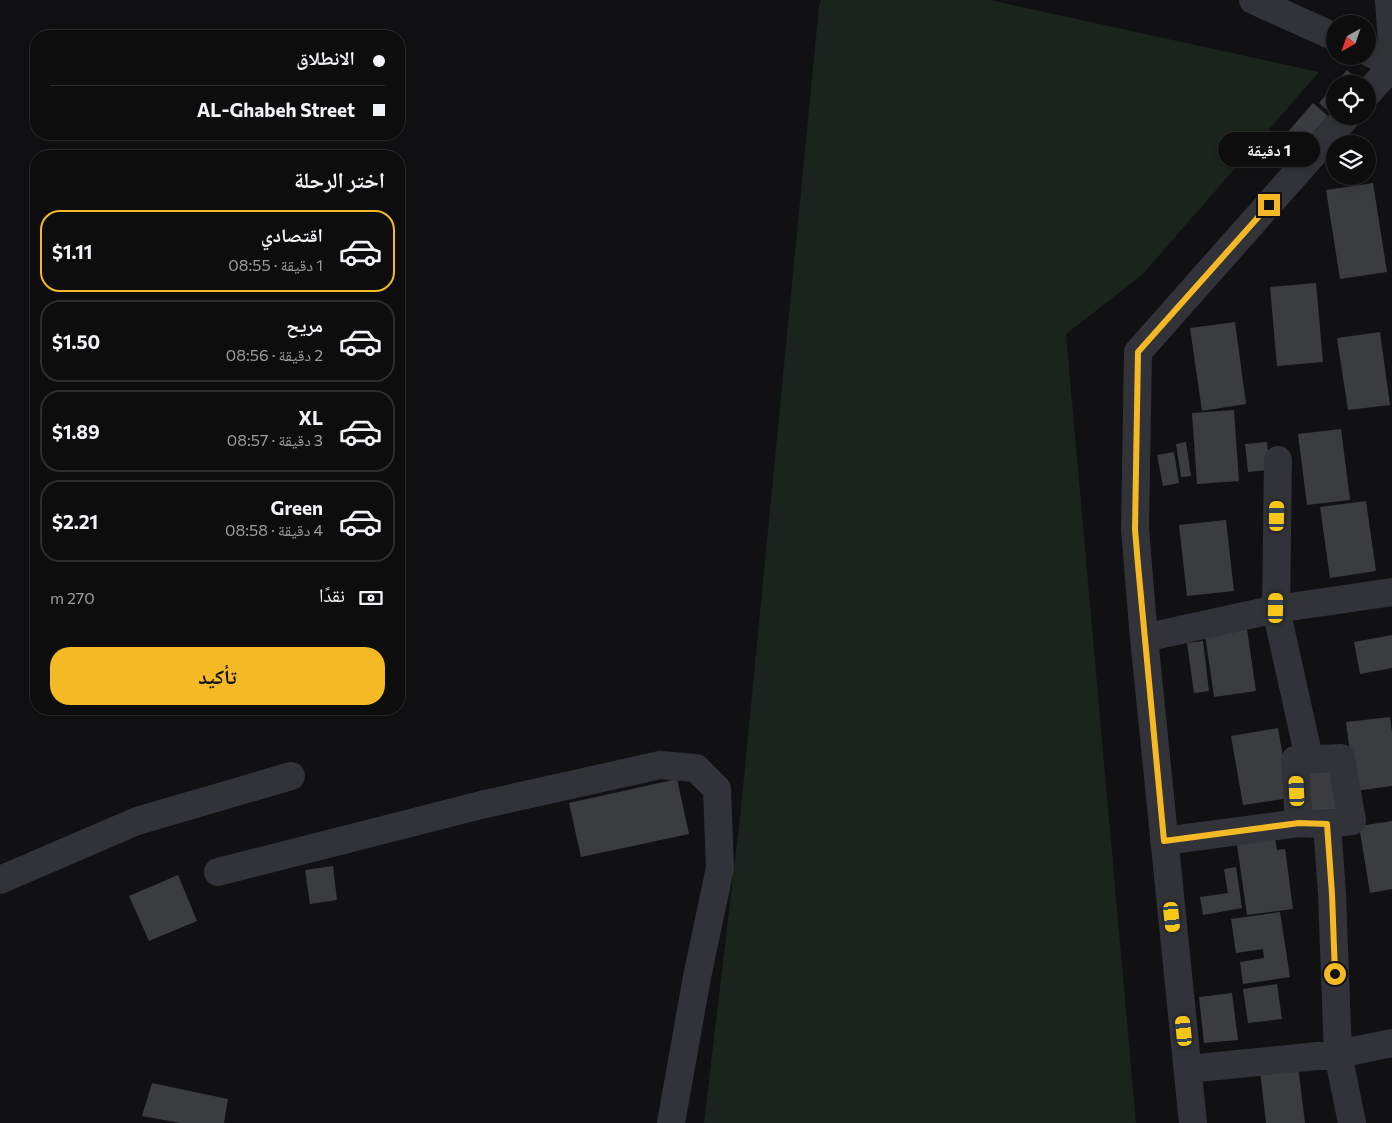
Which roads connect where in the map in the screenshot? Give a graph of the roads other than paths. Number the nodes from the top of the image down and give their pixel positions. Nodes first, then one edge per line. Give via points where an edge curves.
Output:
1 (1253, 0) edge
2 (1388, 0) edge
3 (1326, 33) edge
4 (1392, 44) edge
5 (1376, 56) edge
6 (1392, 64) edge
7 (1376, 83) edge
8 (1339, 125) edge
9 (1278, 460) dead end
10 (1392, 592) edge
11 (1276, 608) junction
12 (1144, 638) junction
13 (1309, 758) junction
14 (291, 776) dead end
15 (1299, 823) junction
16 (1327, 824) junction
17 (1164, 841) junction
18 (218, 872) dead end
19 (0, 880) edge
20 (1392, 1043) edge
21 (1338, 1054) junction
22 (1188, 1069) junction
23 (671, 1123) edge
24 (1192, 1123) edge
25 (1352, 1123) edge

1 - 3 street
2 - 4 street
5 - 6 street
6 - 7 street
8 - 12 street via 1138,352 1135,529
9 - 11 street
10 - 11 street
11 - 12 street
11 - 13 street
12 - 17 street
13 - 15 street via 1295,760
13 - 16 street via 1341,758 1352,821
14 - 19 street via 137,821
15 - 16 street
15 - 17 street
16 - 21 street
17 - 22 street
18 - 23 street via 481,805 660,765 696,768 717,789 720,868
20 - 21 street
21 - 22 street
21 - 25 street
22 - 24 street

